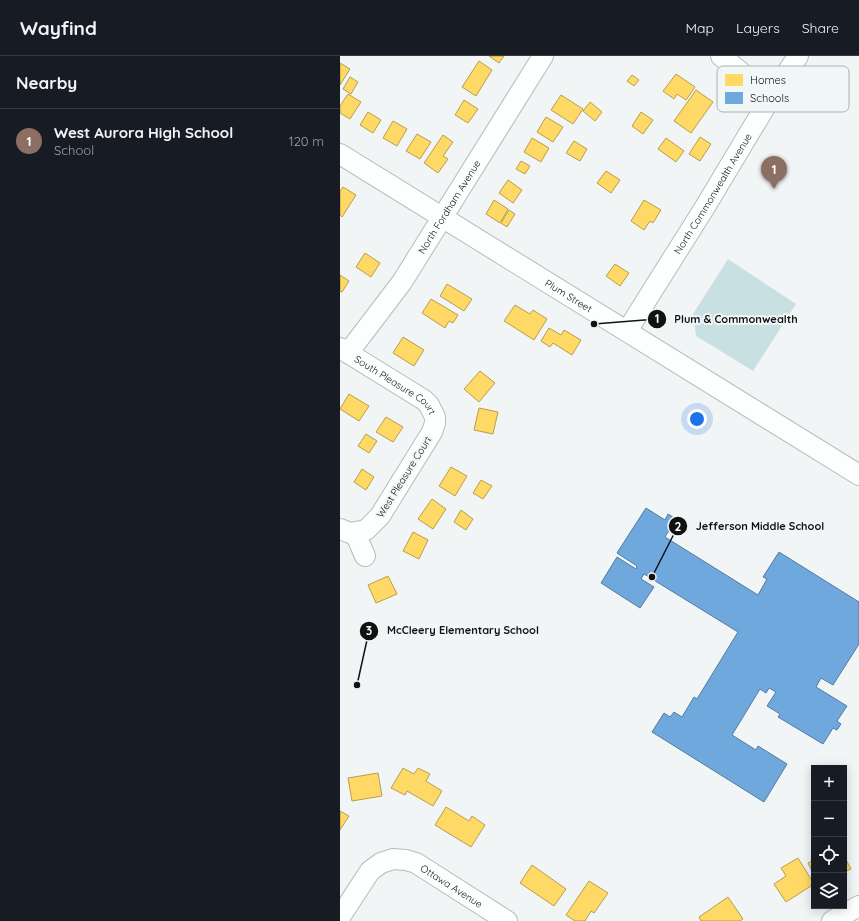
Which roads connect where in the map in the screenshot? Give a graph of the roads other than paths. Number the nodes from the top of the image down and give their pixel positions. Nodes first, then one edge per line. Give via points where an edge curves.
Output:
1 (543, 56) edge
2 (721, 56) edge
3 (798, 56) edge
4 (733, 66) edge
5 (791, 66) edge
6 (762, 112) edge
7 (340, 154) edge
8 (443, 218) junction
9 (626, 331) junction
10 (344, 351) edge
11 (432, 432) joint
12 (859, 475) edge
13 (348, 531) edge
14 (365, 556) dead end
15 (859, 906) edge
16 (340, 917) edge
17 (507, 921) edge
18 (832, 921) edge

1 - 8 street, North Fordham Avenue
2 - 4 street
3 - 5 street, North Commonwealth Avenue
6 - 9 street, North Commonwealth Avenue
7 - 8 street, Plum Street
8 - 9 street, Plum Street
8 - 10 street, North Fordham Avenue via 402,282
9 - 12 street, Plum Street
10 - 11 street, South Pleasure Court via 424,400 435,417
11 - 13 street, West Pleasure Court via 380,516 366,530
13 - 14 street
15 - 18 street
16 - 17 street, Ottawa Avenue via 370,871 381,863 393,859 416,863

